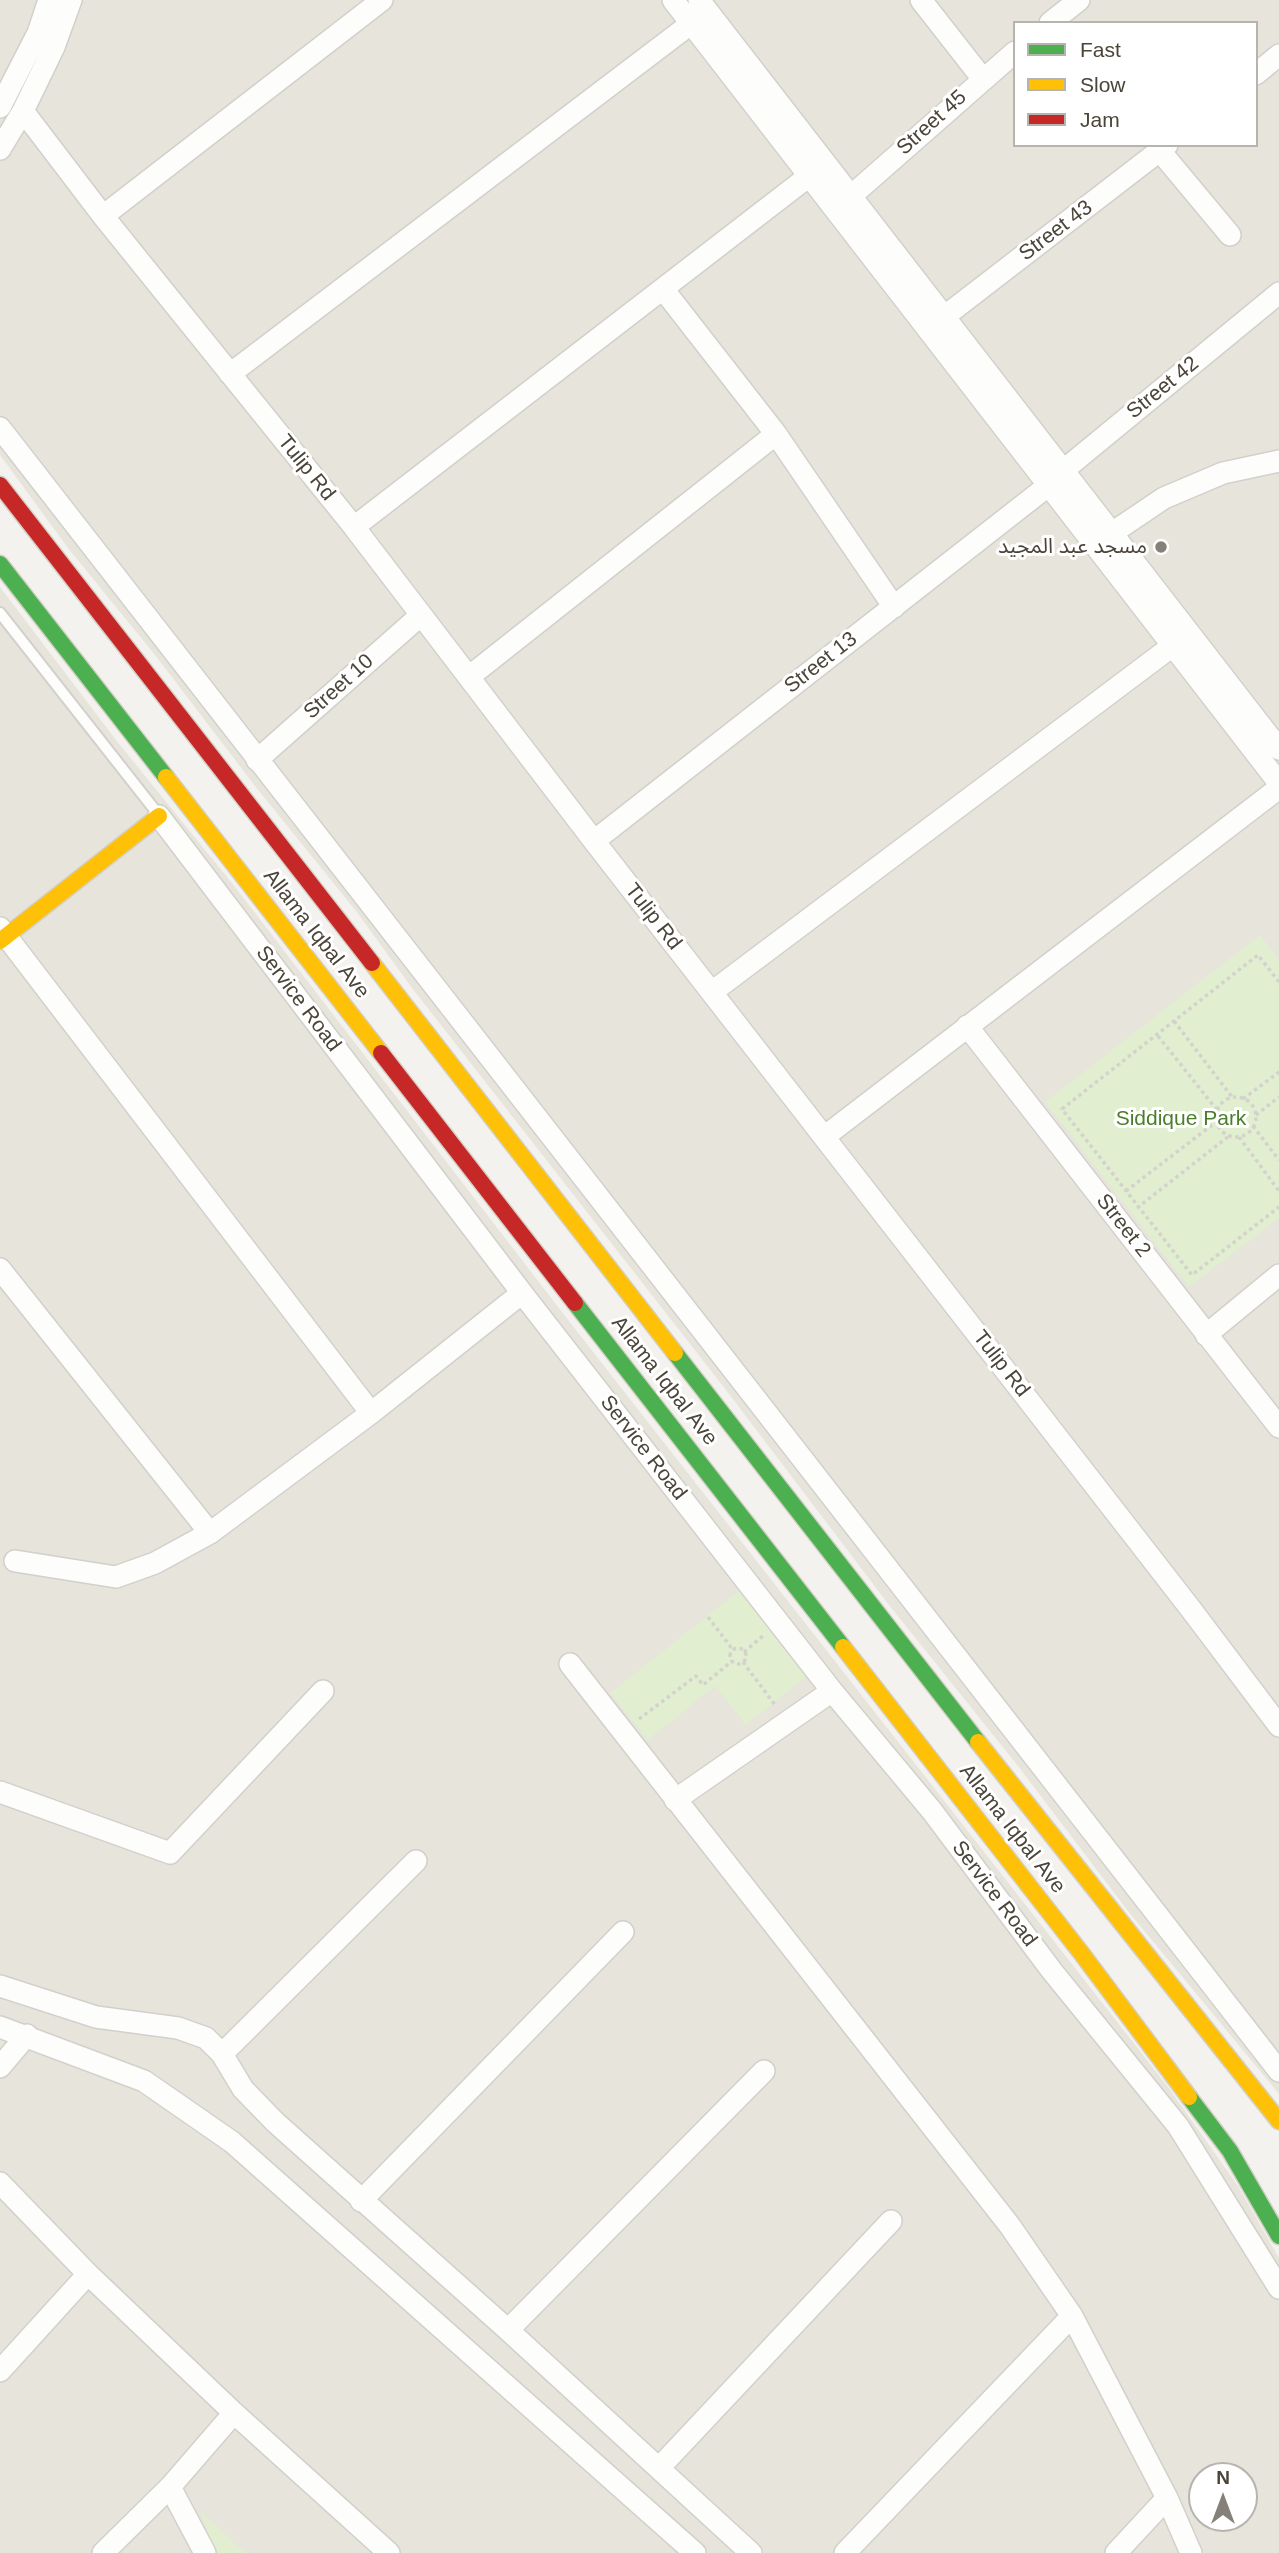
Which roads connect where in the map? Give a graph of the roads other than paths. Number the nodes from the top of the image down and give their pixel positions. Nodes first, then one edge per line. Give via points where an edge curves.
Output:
1 (49, 0) edge
2 (71, 0) edge
3 (382, 0) edge
4 (673, 0) edge
5 (920, 0) edge
6 (1079, 0) edge
7 (699, 11) edge
8 (1053, 21) edge
9 (1013, 54) edge
10 (1279, 55) edge
11 (1258, 72) edge
12 (982, 78) junction
13 (0, 107) edge
14 (23, 111) junction
15 (1164, 148) edge
16 (0, 149) edge
17 (809, 176) junction
18 (851, 196) junction
19 (103, 216) junction
20 (1230, 234) dead end
21 (663, 289) junction
22 (1279, 293) edge
23 (945, 316) junction
24 (230, 374) junction
25 (0, 428) edge
26 (776, 434) junction
27 (1279, 461) edge
28 (1065, 469) junction
29 (0, 485) edge
30 (1049, 485) junction
31 (354, 527) junction
32 (1112, 533) junction
33 (0, 564) edge
34 (894, 607) junction
35 (0, 613) edge
36 (421, 615) junction
37 (1181, 639) junction
38 (470, 676) junction
39 (1271, 722) edge
40 (1279, 749) edge
41 (257, 760) junction
42 (1279, 783) edge
43 (1279, 788) edge
44 (159, 816) junction
45 (594, 841) junction
46 (2, 935) edge
47 (712, 992) junction
48 (967, 1026) junction
49 (824, 1137) junction
50 (0, 1269) edge
51 (1279, 1275) edge
52 (522, 1293) junction
53 (1206, 1335) junction
54 (371, 1413) junction
55 (1279, 1427) edge
56 (210, 1533) junction
57 (15, 1561) dead end
58 (570, 1664) dead end
59 (323, 1691) dead end
60 (832, 1691) junction
61 (1279, 1726) edge
62 (0, 1792) edge
63 (675, 1800) junction
64 (416, 1861) dead end
65 (623, 1933) dead end
66 (0, 1986) edge
67 (0, 2027) edge
68 (27, 2035) junction
69 (222, 2054) junction
70 (0, 2067) edge
71 (764, 2071) dead end
72 (1279, 2071) edge
73 (1277, 2114) edge
74 (0, 2183) edge
75 (361, 2201) junction
76 (891, 2221) dead end
77 (1279, 2235) edge
78 (88, 2274) junction
79 (1279, 2288) edge
80 (1072, 2316) junction
81 (508, 2330) junction
82 (0, 2371) edge
83 (234, 2413) junction
84 (659, 2468) junction
85 (170, 2487) junction
86 (1167, 2498) junction
87 (103, 2553) edge
88 (205, 2553) edge
89 (388, 2553) edge
90 (695, 2553) edge
91 (751, 2553) edge
92 (845, 2553) edge
93 (1116, 2553) edge
94 (1191, 2553) edge

1 - 13 street via 38,33
2 - 14 street
3 - 19 street
4 - 7 street
5 - 12 street
6 - 8 street
7 - 17 street
7 - 18 street
7 - 24 street
9 - 12 street, Street 45
10 - 11 street
12 - 18 street, Street 45
14 - 16 street
14 - 19 street, Tulip Rd
15 - 20 street
15 - 23 street, Street 43
17 - 21 street
17 - 30 street
18 - 23 street
19 - 24 street, Tulip Rd
21 - 26 street
21 - 31 street
22 - 28 street, Street 42
23 - 28 street
24 - 31 street, Tulip Rd
25 - 41 street
26 - 34 street
26 - 38 street
27 - 32 street via 1223,473 1164,498
28 - 30 street, Street 42
28 - 32 street
29 - 73 main road, Allama Iqbal Ave via 1075,1866
30 - 34 street, Street 13
30 - 37 street
31 - 36 street, Tulip Rd
32 - 37 street
33 - 77 main road, Allama Iqbal Ave via 1082,1954 1230,2151
34 - 45 street, Street 13
35 - 44 lane, Service Road
36 - 38 street, Tulip Rd
36 - 41 street, Street 10
37 - 39 street
37 - 42 street
37 - 47 street
38 - 45 street, Tulip Rd
39 - 40 street
41 - 72 street
43 - 48 street
44 - 46 main road
44 - 52 street, Service Road
45 - 47 street, Tulip Rd
46 - 54 street
47 - 49 street, Tulip Rd
48 - 49 street
48 - 53 street, Street 2
49 - 61 street, Tulip Rd
50 - 56 street
51 - 53 street
52 - 54 street
52 - 60 street, Service Road
53 - 55 street, Street 2
54 - 56 street
56 - 57 street via 155,1563 116,1577
58 - 63 street
59 - 62 street via 170,1853
60 - 63 street
60 - 79 street, Service Road via 932,1811 1052,1971 1178,2126
63 - 80 street via 1010,2226
64 - 69 street
65 - 75 street
66 - 69 street via 96,2017 178,2028 206,2038
67 - 68 street
68 - 70 street
68 - 90 street via 144,2081 232,2142
69 - 75 street via 243,2089
71 - 81 street
74 - 78 street
75 - 81 street
76 - 84 street
78 - 82 street
78 - 83 street
80 - 86 street
80 - 92 street
81 - 84 street
83 - 85 street
83 - 89 street
84 - 91 street
85 - 87 street
85 - 88 street
86 - 93 street
86 - 94 street

